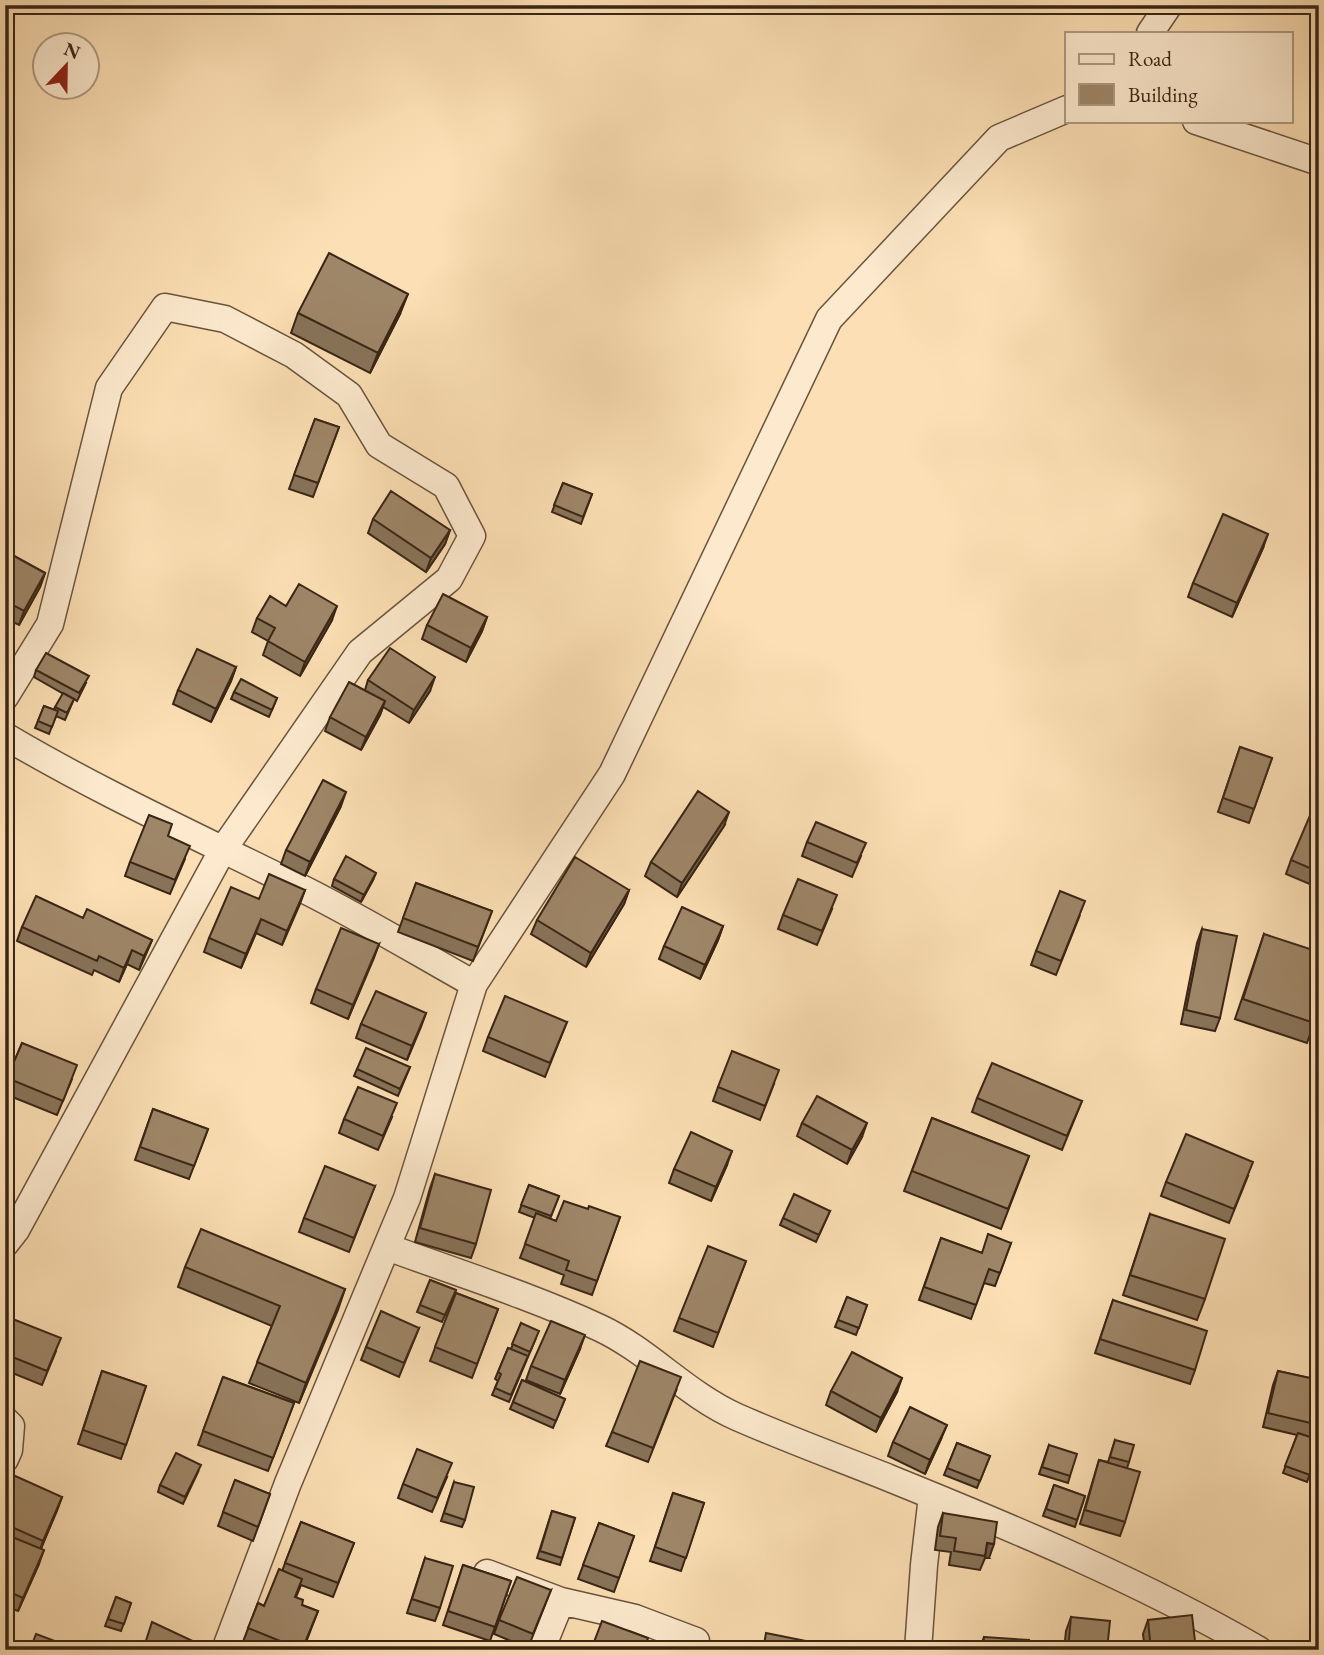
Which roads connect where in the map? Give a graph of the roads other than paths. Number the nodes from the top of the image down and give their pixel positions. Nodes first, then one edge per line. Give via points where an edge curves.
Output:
1 (1169, 5) edge
2 (1151, 32) edge
3 (1065, 110) edge
4 (1199, 122) edge
5 (1319, 162) edge
6 (5, 697) edge
7 (5, 736) edge
8 (222, 851) junction
9 (474, 984) junction
10 (5, 1244) edge
11 (387, 1247) junction
12 (5, 1420) edge
13 (5, 1459) edge
14 (932, 1496) junction
15 (486, 1573) edge
16 (561, 1601) junction
17 (696, 1641) dead end
18 (225, 1650) edge
19 (541, 1650) edge
20 (918, 1650) edge
21 (1259, 1650) edge

1 - 2 street
3 - 9 street via 999,138 829,319 612,775
4 - 5 street
6 - 8 street via 50,624 109,388 165,307 225,319 294,355 349,395 379,445 446,486 472,536 449,579 360,652
7 - 8 street
8 - 9 street via 304,889
8 - 10 street
9 - 11 street via 407,1198
11 - 14 street via 601,1329 734,1416
11 - 18 street via 288,1483
12 - 13 street via 11,1426
14 - 20 street
14 - 21 street via 1124,1579
15 - 16 street
16 - 17 street via 635,1618
16 - 19 street

